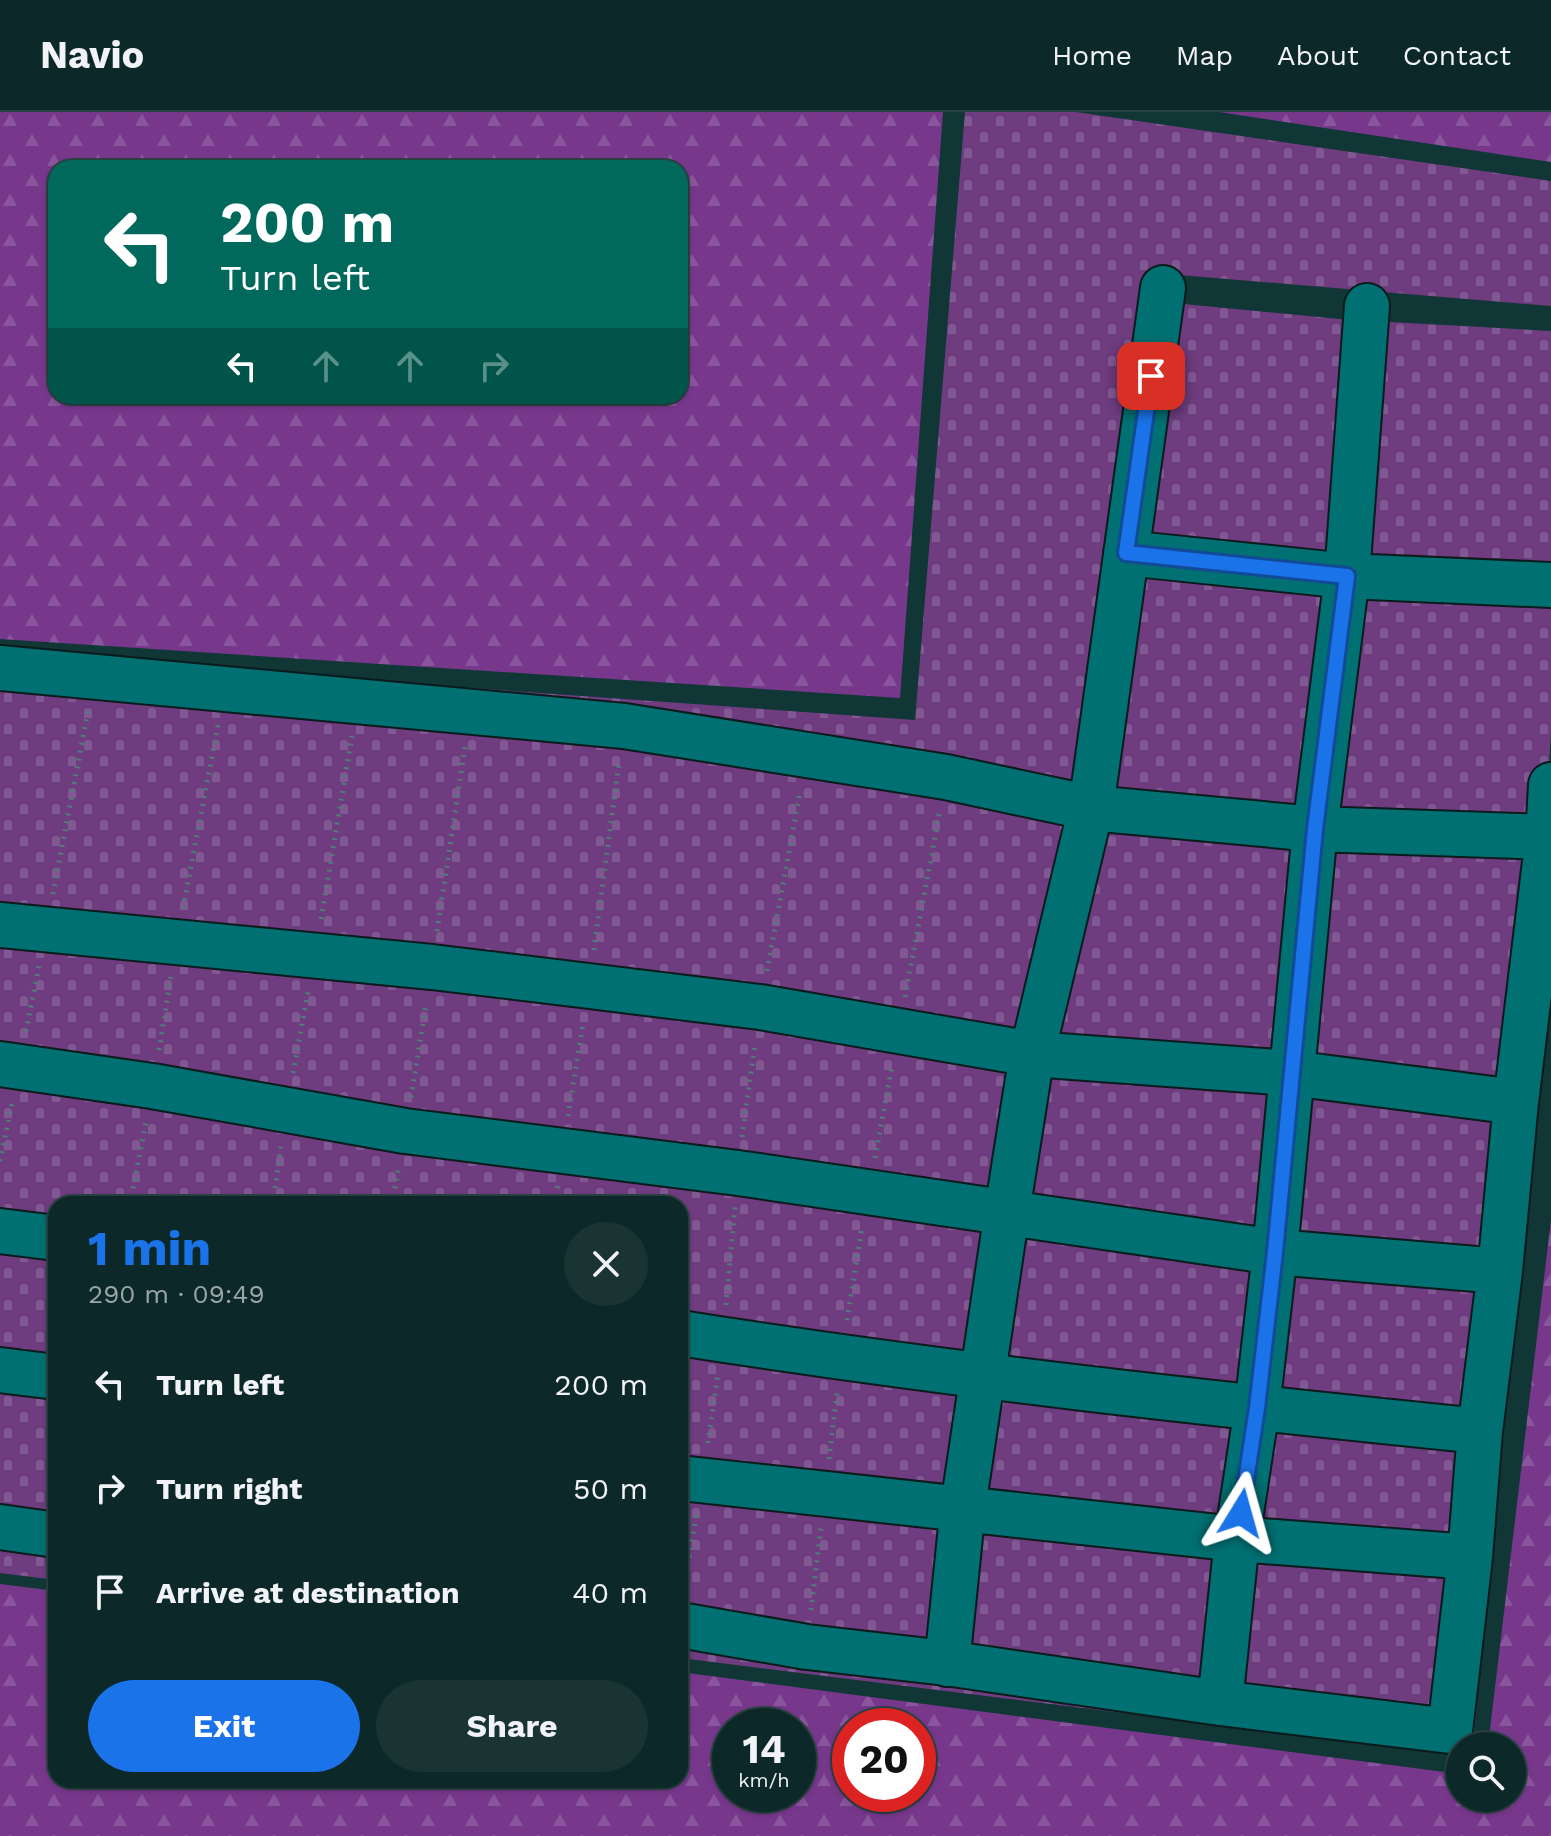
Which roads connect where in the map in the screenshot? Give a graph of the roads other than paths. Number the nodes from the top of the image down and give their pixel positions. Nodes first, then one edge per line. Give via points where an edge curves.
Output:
1 (1163, 288) dead end
2 (1367, 306) dead end
3 (1126, 553) junction
4 (1347, 576) junction
5 (1551, 585) edge
6 (0, 668) edge
7 (1551, 785) edge
8 (1091, 808) junction
9 (1315, 829) junction
10 (1548, 837) junction
11 (0, 925) edge
12 (1032, 1054) junction
13 (0, 1064) edge
14 (1291, 1073) junction
15 (1516, 1102) junction
16 (1007, 1212) junction
17 (0, 1231) edge
18 (48, 1237) edge
19 (1275, 1252) junction
20 (1500, 1271) junction
21 (688, 1334) edge
22 (0, 1370) edge
23 (48, 1376) edge
24 (982, 1377) junction
25 (1257, 1408) junction
26 (1480, 1431) junction
27 (688, 1479) edge
28 (963, 1507) junction
29 (0, 1527) edge
30 (48, 1534) edge
31 (1237, 1539) junction
32 (1470, 1557) junction
33 (688, 1626) edge
34 (947, 1664) junction
35 (1220, 1703) junction

1 - 3 lane
2 - 4 lane
3 - 4 lane
3 - 8 lane
4 - 5 lane
4 - 9 lane
6 - 8 lane via 624,726 946,777
7 - 10 lane
8 - 9 lane
8 - 12 lane
9 - 10 lane
9 - 14 lane
10 - 15 lane
11 - 12 lane via 635,991
12 - 14 lane
12 - 16 lane
13 - 16 lane via 405,1131
14 - 15 lane
14 - 19 lane
15 - 20 lane
16 - 19 lane
16 - 24 lane
17 - 18 lane
19 - 20 lane
19 - 25 lane
20 - 26 lane
21 - 24 lane
22 - 23 lane
24 - 25 lane
24 - 28 lane
25 - 26 lane
25 - 31 lane
26 - 32 lane
27 - 28 lane
28 - 31 lane
28 - 34 lane
29 - 30 lane
31 - 32 lane
31 - 35 lane
32 - 35 lane via 1450,1731
33 - 34 lane
34 - 35 lane

